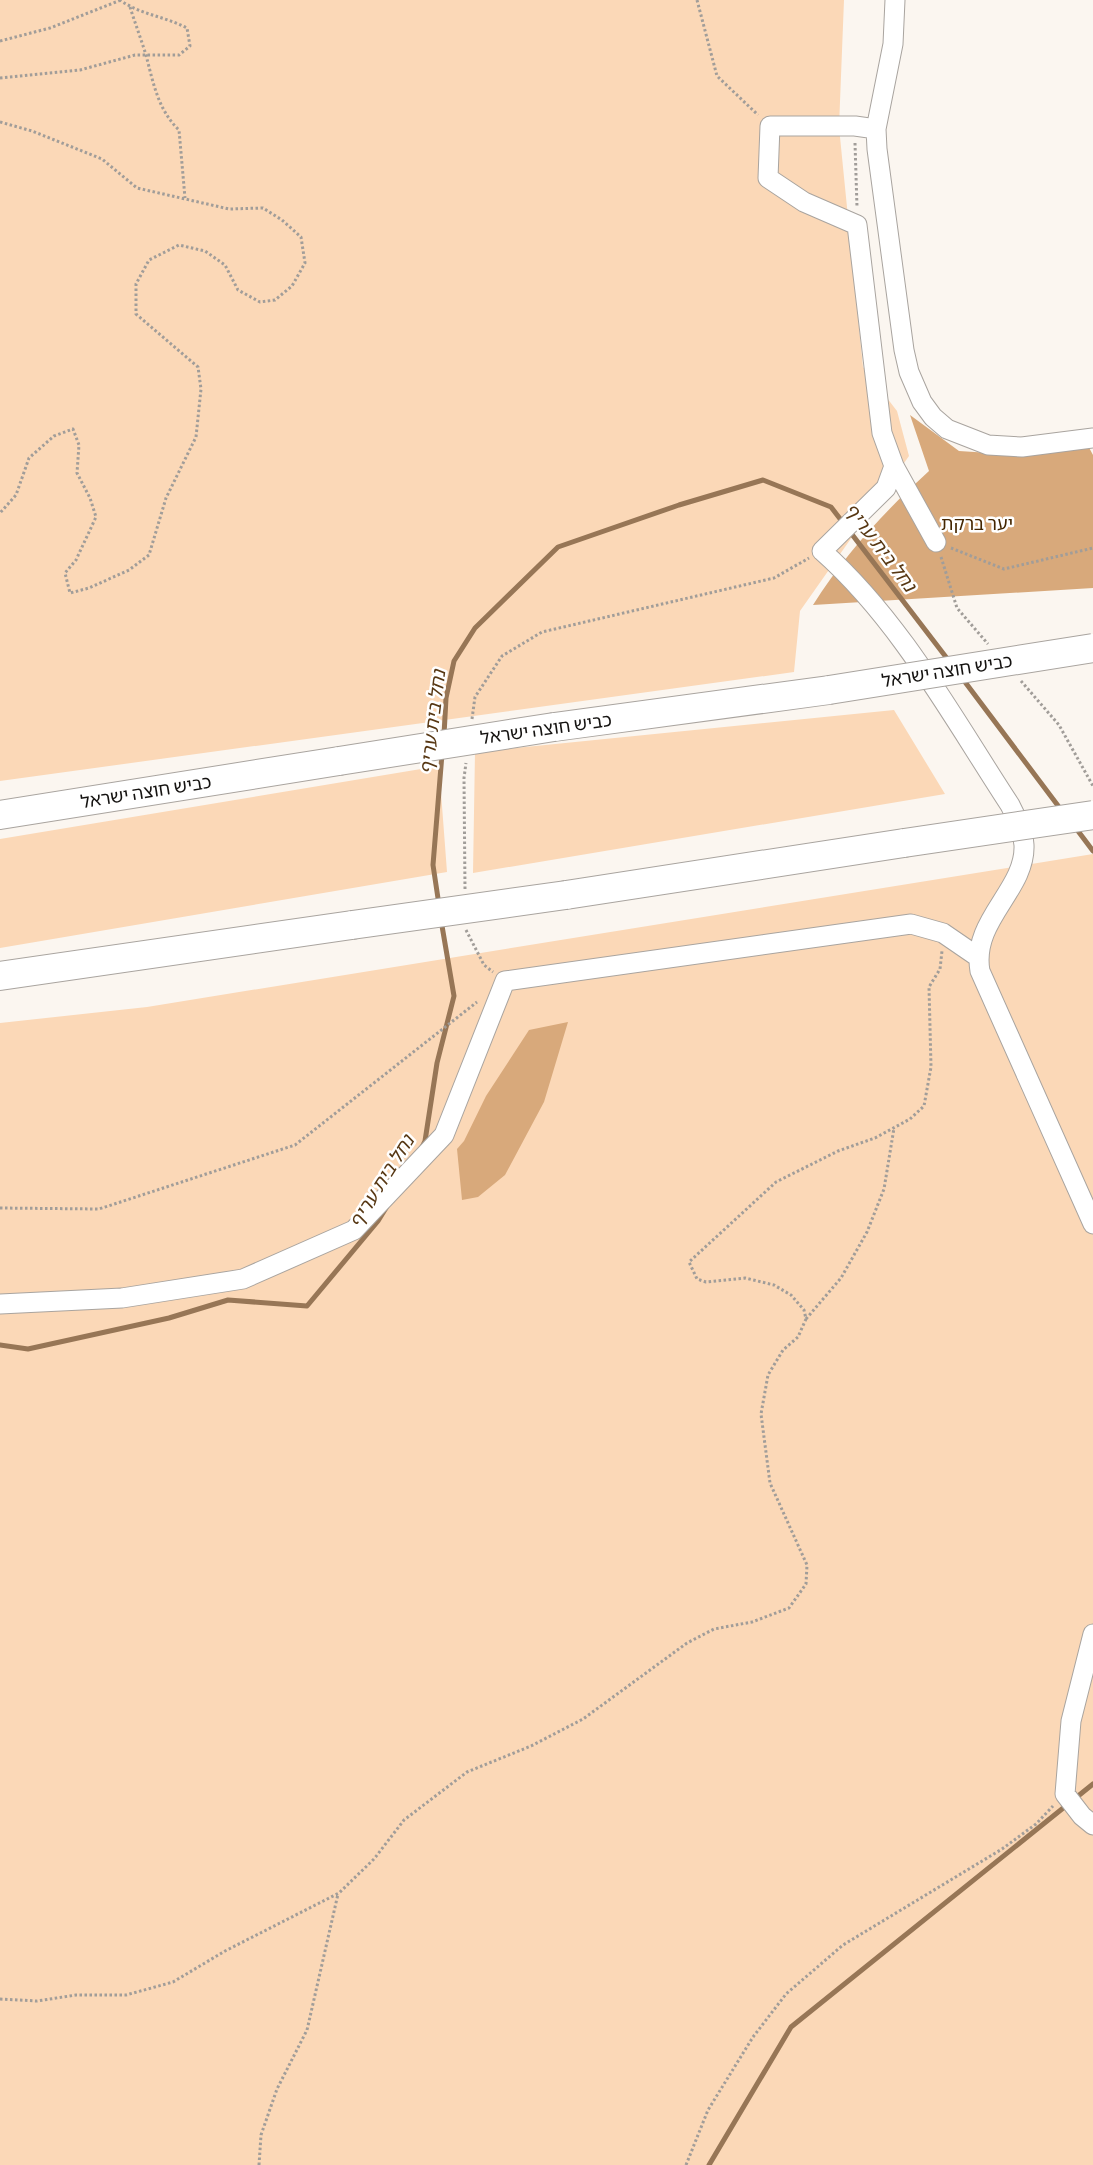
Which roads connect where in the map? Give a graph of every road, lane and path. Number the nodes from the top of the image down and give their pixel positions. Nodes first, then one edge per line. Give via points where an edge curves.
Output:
1 (121, 0) edge
2 (696, 0) edge
3 (895, 0) edge
4 (130, 6) junction
5 (0, 41) edge
6 (146, 55) junction
7 (0, 78) edge
8 (0, 122) edge
9 (770, 126) junction
10 (855, 126) junction
11 (876, 129) junction
12 (185, 198) junction
13 (857, 225) junction
14 (1093, 438) edge
15 (894, 466) junction
16 (0, 513) edge
17 (936, 542) joint
18 (1093, 548) edge
19 (1093, 648) edge
20 (0, 815) edge
21 (1093, 815) edge
22 (943, 933) junction
23 (978, 957) junction
24 (0, 976) edge
25 (504, 981) junction
26 (894, 1127) junction
27 (0, 1208) edge
28 (1093, 1224) edge
29 (0, 1304) edge
30 (806, 1319) junction
31 (1093, 1634) edge
32 (1065, 1794) junction
33 (1093, 1825) edge
34 (338, 1893) junction
35 (0, 2000) edge
36 (259, 2165) edge
37 (686, 2165) edge

1 - 4 path
1 - 5 path via 50,28
2 - 9 path via 717,76
3 - 11 street via 893,44
4 - 6 path
4 - 6 path via 141,13 168,19 187,28 190,46 180,55
6 - 7 path via 80,70
6 - 12 path via 154,89 178,130
8 - 12 path via 102,159 137,188
9 - 10 street
9 - 13 street via 768,178 804,202
10 - 11 street
10 - 13 path
11 - 14 street via 904,350 922,402 946,429 988,445 1022,446
12 - 16 path via 229,209 262,208 301,237 305,263 292,286 275,300 260,302 238,290 225,265 205,250 179,245 149,260 136,284 136,314 198,367 201,389 196,437 166,498 149,555 129,570 70,594 65,573 76,560 96,517 77,473 79,445 73,428 54,436 29,458 16,495
13 - 15 street via 882,433
15 - 17 street
15 - 23 street via 886,488 822,551 851,577 888,620 1010,804 1020,826 1024,845 1022,865 989,921
17 - 18 path via 1004,569
19 - 20 highway, כביש חוצה ישראל, bridge via 829,690 554,727
21 - 24 highway, bridge
22 - 23 street
22 - 25 street via 912,924
22 - 26 path via 940,969 929,987 931,1067 924,1106 910,1119
23 - 28 street via 980,971
25 - 27 path via 296,1145 99,1209
25 - 29 street via 444,1136 354,1230 244,1279 122,1298
26 - 30 path via 884,1189 867,1232 841,1278
26 - 30 path via 776,1182 689,1262 697,1279 706,1282 745,1278 774,1285 791,1295 804,1310
30 - 34 path via 798,1337 783,1350 768,1375 761,1414 770,1483 807,1565 806,1584 796,1601 789,1608 752,1622 714,1630 687,1642 583,1719 531,1746 467,1772 404,1820 374,1859
31 - 32 street via 1071,1722
32 - 33 street
32 - 37 path via 1036,1824 1002,1849 843,1945 786,1994 753,2037 708,2110
34 - 35 path via 225,1951 174,1982 126,1995
34 - 36 path via 307,2030 277,2089 261,2134

